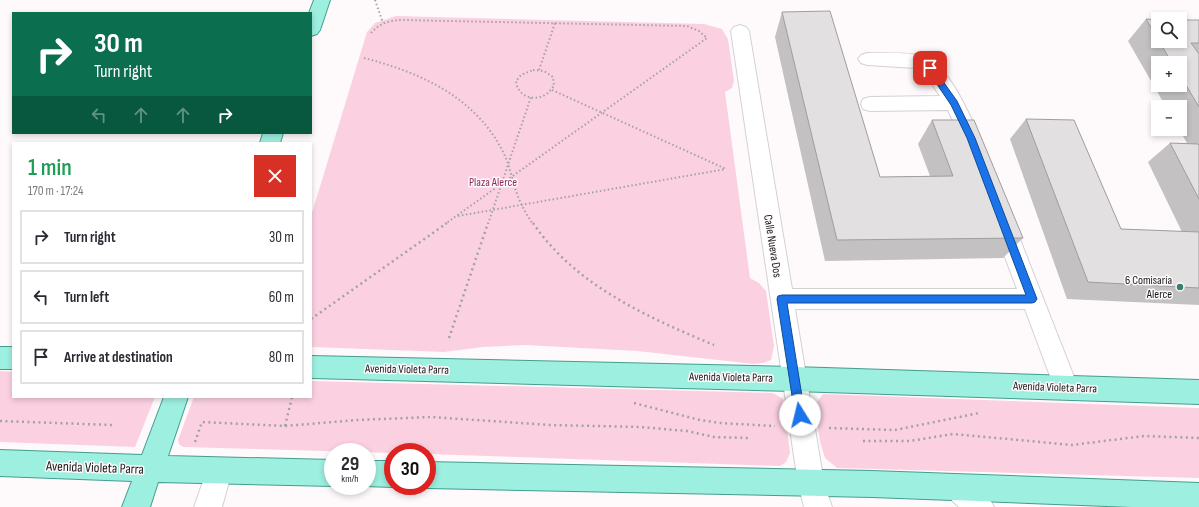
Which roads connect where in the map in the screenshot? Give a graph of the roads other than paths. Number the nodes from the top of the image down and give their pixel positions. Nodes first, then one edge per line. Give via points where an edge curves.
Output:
1 (322, 0) edge
2 (312, 27) edge
3 (740, 32) dead end
4 (867, 59) dead end
5 (954, 103) junction
6 (870, 104) dead end
7 (982, 168) edge
8 (996, 204) edge
9 (782, 299) junction
10 (1032, 299) junction
11 (0, 358) edge
12 (12, 358) edge
13 (312, 367) edge
14 (794, 379) junction
15 (1066, 388) junction
16 (1199, 392) edge
17 (176, 398) edge
18 (0, 463) edge
19 (150, 469) junction
20 (219, 471) junction
21 (324, 473) edge
22 (436, 475) edge
23 (956, 487) junction
24 (814, 495) edge
25 (1199, 496) edge
26 (136, 507) edge
27 (208, 507) edge
28 (980, 507) edge

1 - 2 main road
3 - 9 street, Calle Nueva Dos
4 - 5 street via 924,63
5 - 6 street
5 - 7 street
8 - 10 street
9 - 10 street
9 - 14 street, Calle Nueva Dos
10 - 15 street
11 - 12 main road
13 - 14 main road, Avenida Violeta Parra
14 - 15 main road, Avenida Violeta Parra
14 - 24 street, Calle Nueva Dos
15 - 16 main road, Avenida Violeta Parra
17 - 19 main road
18 - 19 main road, Avenida Violeta Parra
19 - 20 main road, Avenida Violeta Parra
19 - 26 main road
20 - 21 main road, Avenida Violeta Parra
20 - 27 street
22 - 24 main road
23 - 24 main road
23 - 25 main road
23 - 28 street

